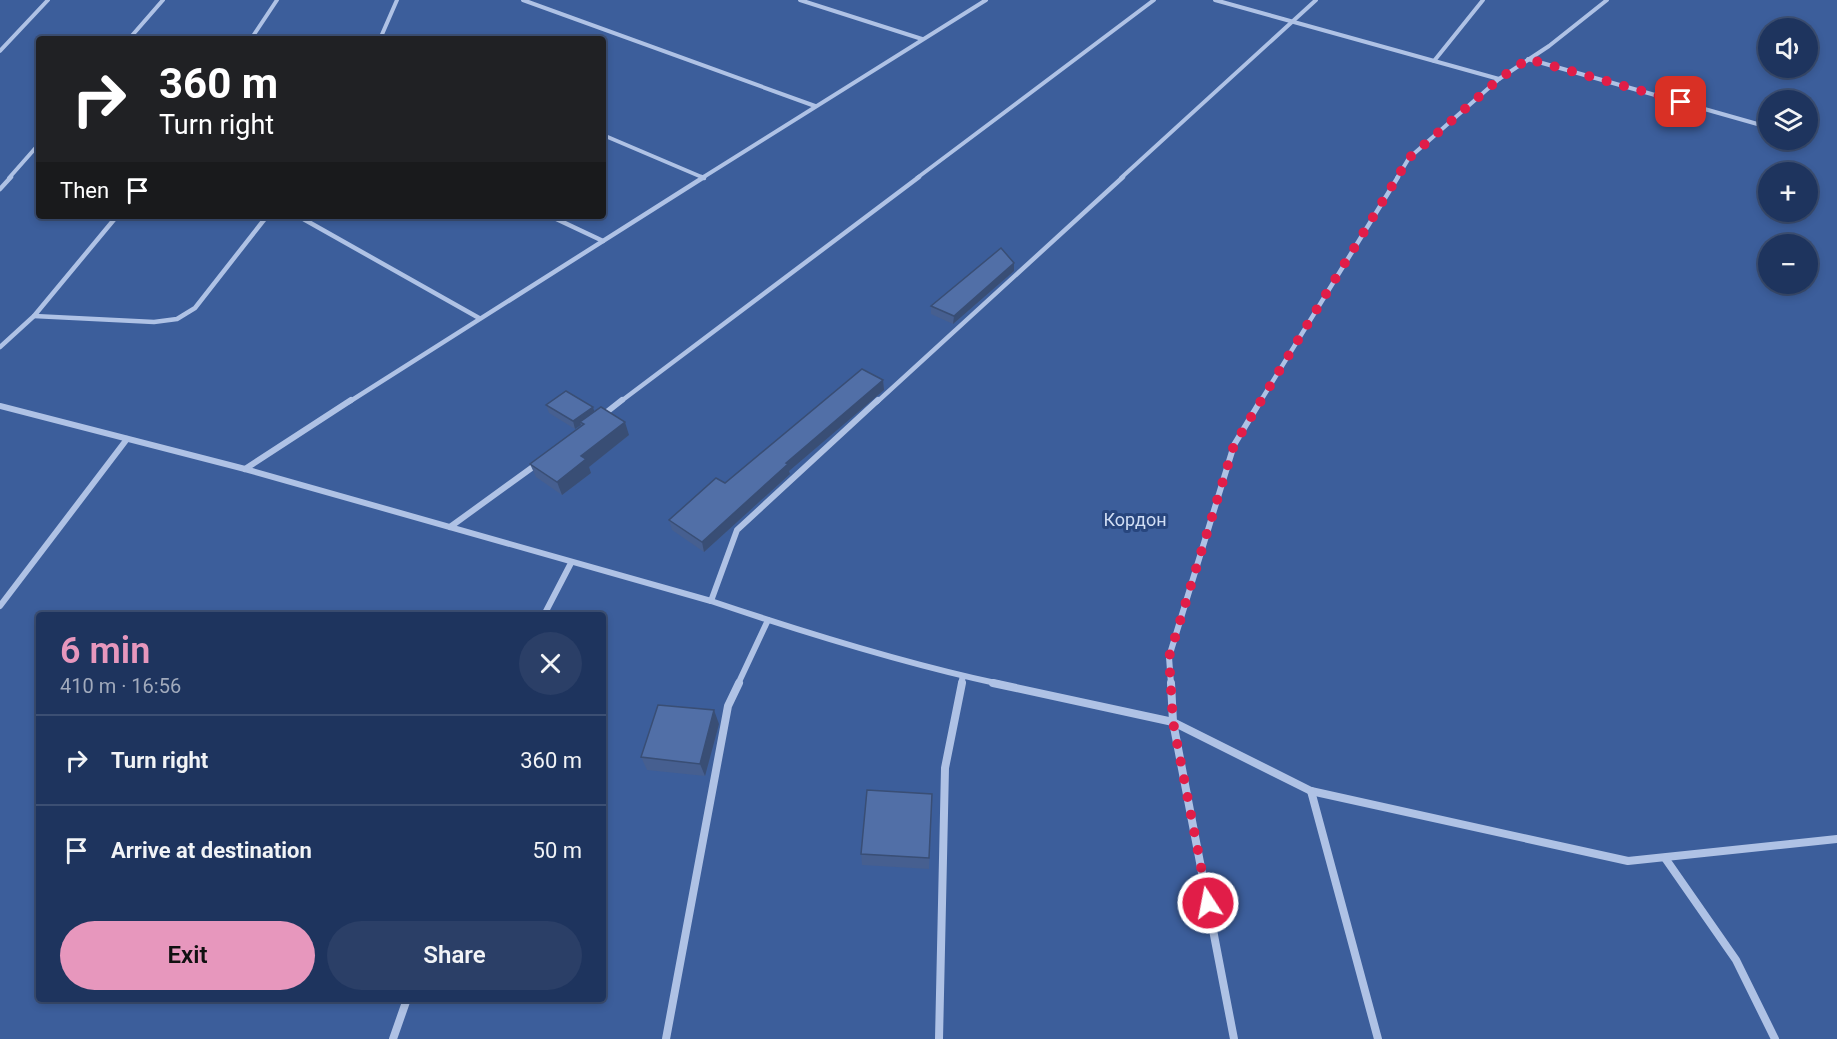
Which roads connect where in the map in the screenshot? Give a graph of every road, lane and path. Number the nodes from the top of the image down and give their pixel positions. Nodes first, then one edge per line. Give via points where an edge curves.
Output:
1 (48, 0) edge
2 (163, 0) edge
3 (277, 0) edge
4 (397, 0) edge
5 (523, 0) edge
6 (800, 0) edge
7 (986, 0) edge
8 (1154, 0) edge
9 (1215, 0) edge
10 (1316, 0) edge
11 (1483, 0) edge
12 (1607, 0) edge
13 (1292, 22) junction
14 (132, 36) edge
15 (253, 36) edge
16 (381, 36) edge
17 (922, 39) junction
18 (0, 51) edge
19 (1528, 59) junction
20 (1434, 61) junction
21 (1499, 79) junction
22 (815, 106) junction
23 (1758, 124) edge
24 (606, 136) edge
25 (36, 147) edge
26 (704, 178) junction
27 (0, 189) edge
28 (115, 219) edge
29 (265, 219) edge
30 (303, 219) edge
31 (556, 219) edge
32 (603, 242) junction
33 (34, 316) junction
34 (479, 318) junction
35 (0, 347) edge
36 (0, 406) edge
37 (594, 422) edge
38 (127, 439) junction
39 (546, 457) edge
40 (245, 469) junction
41 (450, 527) junction
42 (571, 563) junction
43 (711, 601) junction
44 (0, 606) edge
45 (546, 612) edge
46 (768, 620) junction
47 (963, 676) junction
48 (1173, 722) junction
49 (1311, 791) junction
50 (1837, 839) edge
51 (1665, 858) junction
52 (406, 1002) edge
53 (393, 1039) edge
54 (666, 1039) edge
55 (939, 1039) edge
56 (1234, 1039) edge
57 (1378, 1039) edge
58 (1775, 1039) edge

1 - 18 street
2 - 14 street
3 - 15 street
4 - 16 street
5 - 22 street
6 - 17 street
7 - 17 street
8 - 37 street
9 - 13 street
10 - 13 street
11 - 20 street
12 - 19 street
13 - 20 street
13 - 43 street via 737,530
17 - 22 street
19 - 21 street
19 - 23 street
20 - 21 street
21 - 48 street via 1409,158 1234,445 1169,657
22 - 26 street
24 - 26 street
25 - 27 street
26 - 32 street
28 - 33 street
29 - 33 street via 195,308 177,319 154,322
30 - 34 street
31 - 32 street
32 - 34 street
33 - 35 street
34 - 40 street
36 - 38 street
38 - 40 street
38 - 44 street
39 - 41 street
40 - 41 street
41 - 42 street
42 - 43 street
42 - 45 street
43 - 46 street
46 - 47 street
46 - 54 street via 728,706
47 - 48 street
47 - 55 street via 945,768
48 - 49 street
48 - 56 street
49 - 51 street via 1628,861
49 - 57 street
50 - 51 street
51 - 58 street via 1736,960
52 - 53 street

